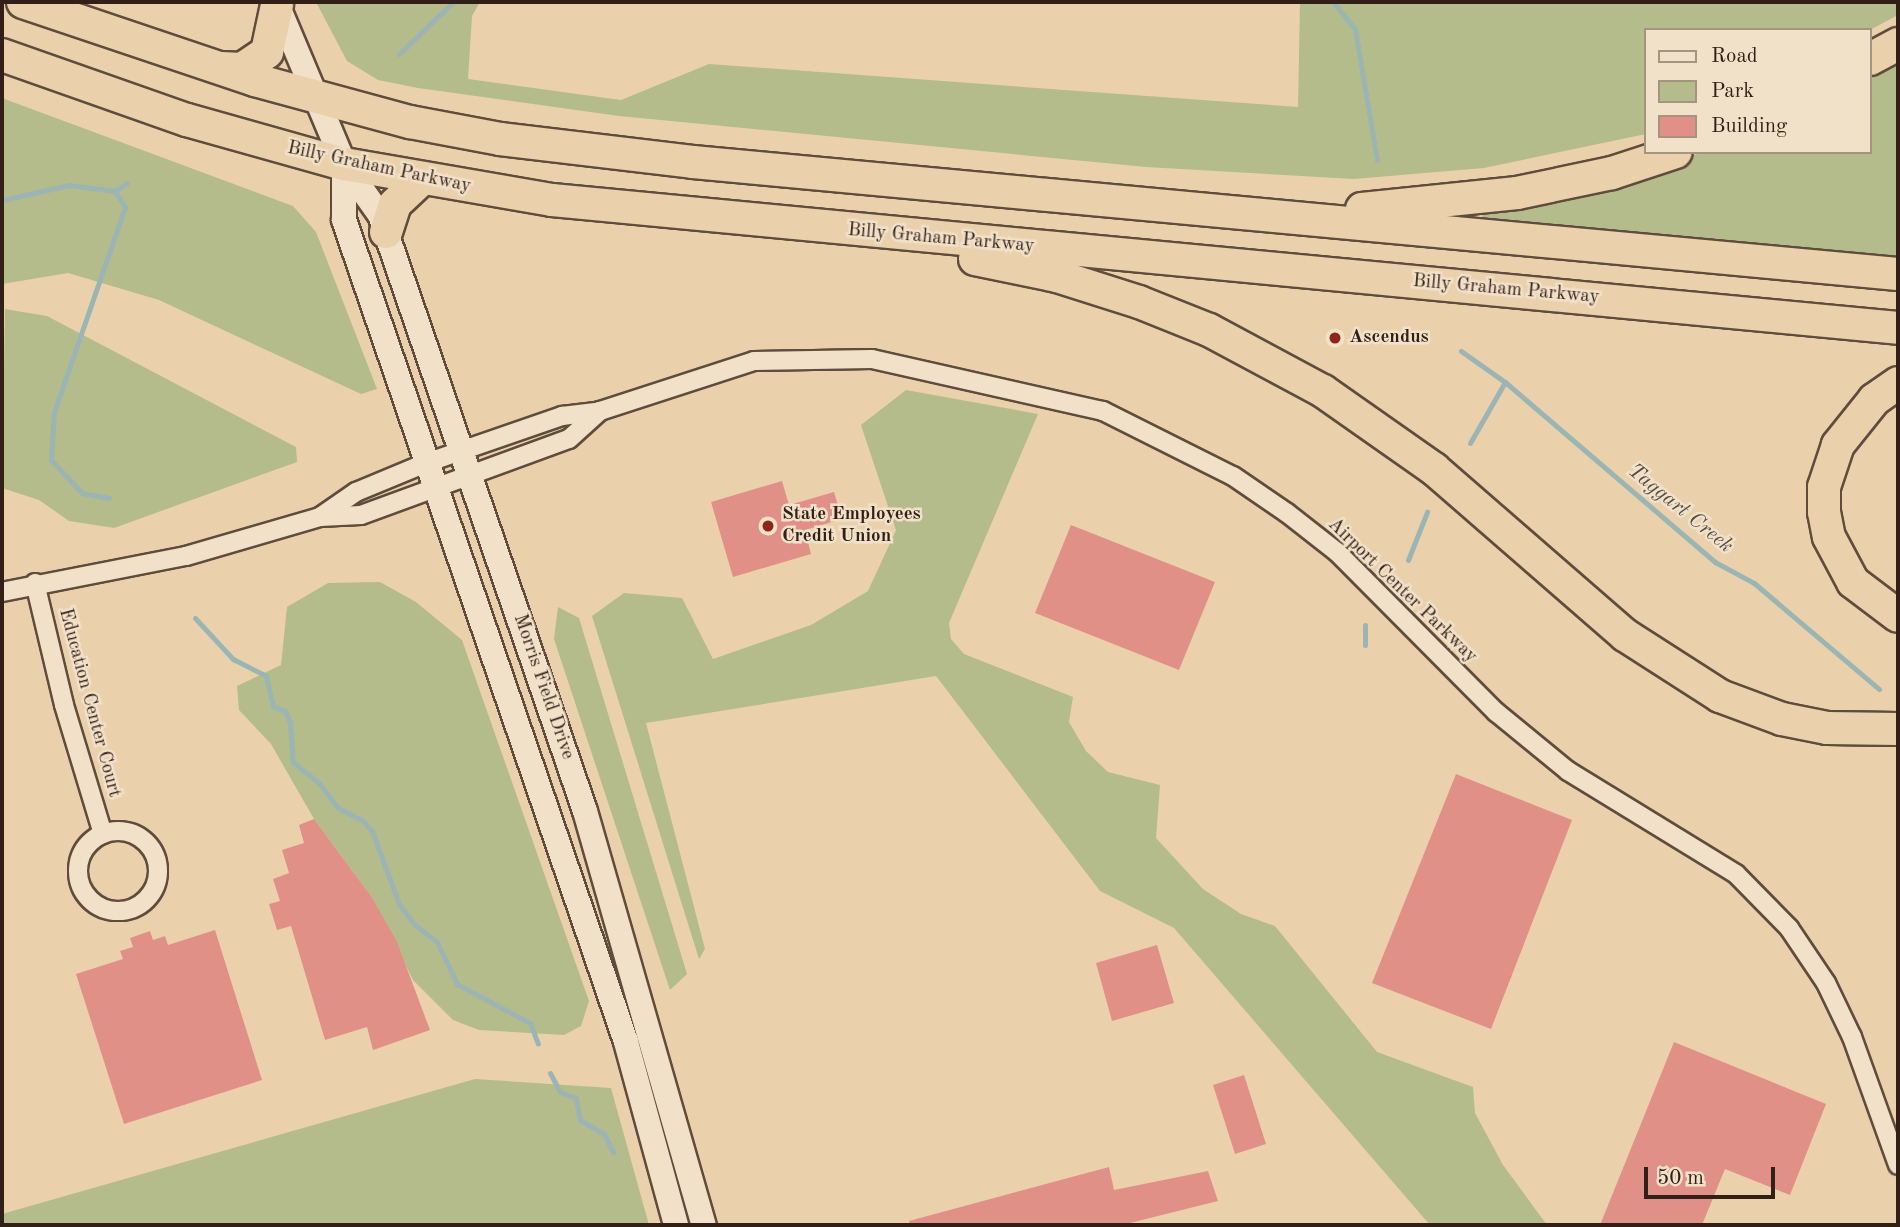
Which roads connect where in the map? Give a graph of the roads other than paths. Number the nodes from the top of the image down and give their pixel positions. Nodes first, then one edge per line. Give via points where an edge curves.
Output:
1 (23, 2) edge
2 (276, 4) edge
3 (1898, 44) edge
4 (2, 55) edge
5 (1872, 58) edge
6 (218, 68) junction
7 (315, 97) junction
8 (1670, 154) edge
9 (344, 164) junction
10 (421, 180) junction
11 (1156, 204) junction
12 (823, 228) junction
13 (386, 232) junction
14 (1898, 274) edge
15 (1898, 328) edge
16 (1898, 383) edge
17 (600, 411) junction
18 (462, 450) junction
19 (426, 463) junction
20 (471, 477) junction
21 (436, 490) junction
22 (320, 517) junction
23 (35, 583) junction
24 (2, 592) edge
25 (1898, 616) edge
26 (1898, 729) edge
27 (103, 834) junction
28 (652, 1036) junction
29 (626, 1042) junction
30 (1898, 1165) edge
31 (676, 1225) edge
32 (704, 1225) edge

1 - 6 highway
2 - 6 highway via 267,52 242,69
2 - 7 street, Morris Field Drive
3 - 5 highway
4 - 9 highway, Billy Graham Parkway via 187,120
6 - 7 highway
7 - 9 street, Morris Field Drive
7 - 11 highway via 410,122 596,152
8 - 11 highway via 1612,173 1530,191 1380,209
9 - 10 highway, Billy Graham Parkway
9 - 13 street, Morris Field Drive via 380,215
9 - 19 street, Morris Field Drive via 344,220
10 - 12 highway, Billy Graham Parkway via 626,210
10 - 13 highway via 395,204
11 - 14 highway
12 - 15 highway, Billy Graham Parkway
12 - 26 highway via 1056,276 1209,330 1311,384 1377,426 1434,469 1625,635 1701,686 1782,719 1827,728
13 - 18 street, Morris Field Drive
16 - 25 highway via 1874,400 1838,445 1825,487 1824,512 1833,549 1853,582
17 - 18 street, Airport Center Parkway via 562,416
17 - 20 street, Airport Center Parkway via 569,439
17 - 30 street, Airport Center Parkway via 754,361 872,359 1103,411 1233,475 1337,552 1496,712 1569,771 1736,874 1789,928 1826,983 1852,1037
18 - 19 street, Airport Center Parkway
18 - 20 street, Morris Field Drive
19 - 21 street, Morris Field Drive
19 - 22 street, Airport Center Parkway via 356,492
20 - 21 street, Airport Center Parkway
20 - 28 street, Morris Field Drive via 585,811
21 - 22 street, Airport Center Parkway via 361,515
21 - 29 street, Morris Field Drive
22 - 23 street via 186,556
23 - 24 street
23 - 27 street, Education Center Court via 64,705
27 - 27 street via 80,856 79,881 84,894 105,909 143,903 157,880 154,854 135,835
28 - 29 street
28 - 32 street, Morris Field Drive
29 - 31 street, Morris Field Drive

